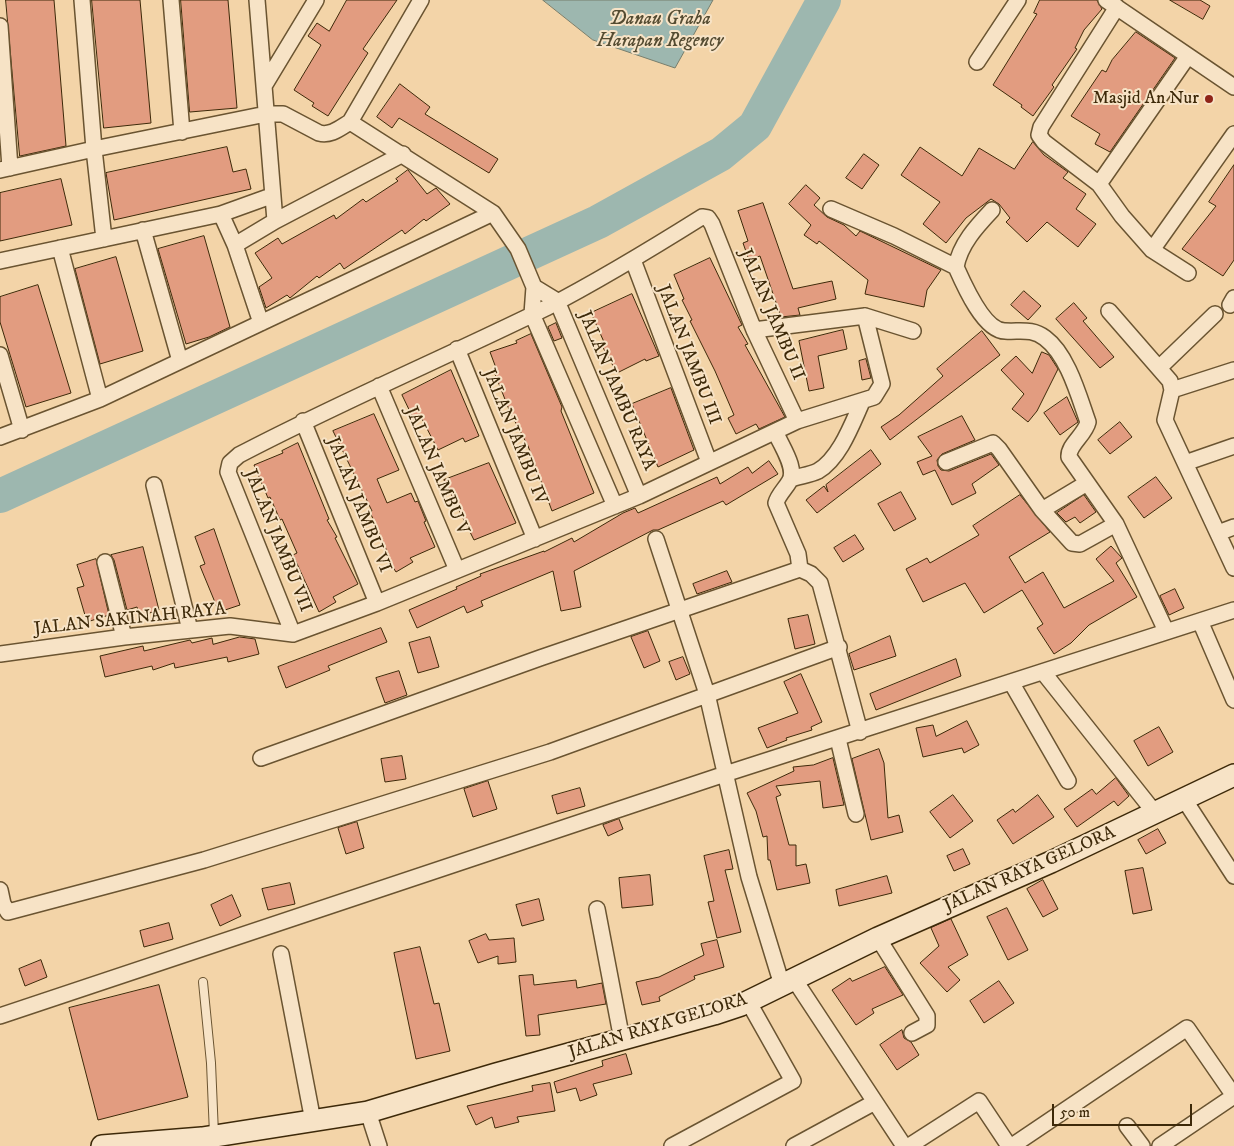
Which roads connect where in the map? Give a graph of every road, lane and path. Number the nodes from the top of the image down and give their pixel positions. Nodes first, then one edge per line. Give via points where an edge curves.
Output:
1 (82, 0) edge
2 (171, 0) edge
3 (257, 0) edge
4 (316, 0) edge
5 (421, 0) edge
6 (1018, 0) edge
7 (1111, 4) edge
8 (0, 26) edge
9 (1188, 56) junction
10 (977, 62) dead end
11 (264, 86) junction
12 (1234, 87) edge
13 (266, 114) junction
14 (350, 122) junction
15 (182, 132) junction
16 (1234, 134) edge
17 (94, 148) junction
18 (403, 154) junction
19 (5, 169) edge
20 (1099, 184) junction
21 (271, 196) junction
22 (831, 209) dead end
23 (992, 210) dead end
24 (493, 213) junction
25 (221, 214) junction
26 (275, 221) junction
27 (143, 230) junction
28 (104, 239) junction
29 (235, 245) junction
30 (60, 248) junction
31 (1152, 250) junction
32 (633, 260) junction
33 (0, 261) edge
34 (956, 267) junction
35 (1188, 273) dead end
36 (534, 287) junction
37 (557, 301) junction
38 (1109, 311) dead end
39 (532, 314) junction
40 (1215, 314) dead end
41 (865, 316) junction
42 (261, 323) junction
43 (754, 330) junction
44 (913, 331) dead end
45 (457, 349) junction
46 (0, 355) edge
47 (180, 361) junction
48 (1159, 368) junction
49 (1234, 370) edge
50 (379, 386) junction
51 (1172, 390) junction
52 (100, 399) junction
53 (862, 402) junction
54 (303, 421) junction
55 (797, 421) junction
56 (22, 430) junction
57 (776, 433) junction
58 (0, 437) edge
59 (1234, 446) edge
60 (709, 462) junction
61 (946, 462) dead end
62 (1185, 463) junction
63 (791, 479) junction
64 (1088, 483) junction
65 (154, 485) dead end
66 (639, 496) junction
67 (615, 506) junction
68 (1042, 510) junction
69 (1116, 524) junction
70 (1234, 527) edge
71 (1218, 533) junction
72 (535, 539) junction
73 (656, 540) dead end
74 (104, 562) dead end
75 (1234, 568) edge
76 (800, 569) junction
77 (458, 570) junction
78 (378, 603) junction
79 (1234, 610) edge
80 (679, 612) junction
81 (1200, 621) junction
82 (190, 630) junction
83 (1166, 631) junction
84 (294, 634) junction
85 (124, 637) junction
86 (838, 648) junction
87 (0, 654) edge
88 (1042, 672) junction
89 (1011, 682) junction
90 (707, 694) junction
91 (1234, 700) edge
92 (860, 732) junction
93 (838, 739) junction
94 (261, 758) dead end
95 (725, 774) junction
96 (1234, 774) edge
97 (1068, 781) dead end
98 (1184, 799) junction
99 (1155, 813) junction
100 (856, 814) dead end
101 (1234, 876) edge
102 (0, 890) edge
103 (597, 908) dead end
104 (878, 938) junction
105 (281, 954) dead end
106 (203, 982) dead end
107 (788, 982) junction
108 (748, 1001) junction
109 (0, 1016) edge
110 (912, 1033) dead end
111 (622, 1040) junction
112 (1234, 1096) edge
113 (876, 1102) junction
114 (368, 1112) junction
115 (313, 1121) junction
116 (1127, 1126) dead end
117 (206, 1140) edge
118 (102, 1146) edge
119 (379, 1146) edge
120 (672, 1146) edge
121 (796, 1146) edge
122 (904, 1146) edge
123 (909, 1146) edge
124 (1010, 1146) edge
125 (1142, 1146) edge
126 (1160, 1146) edge

1 - 17 street
2 - 15 street
3 - 11 street
4 - 11 street
5 - 14 street
6 - 10 street
7 - 9 street
7 - 20 street via 1039,135
8 - 19 street
9 - 12 street
9 - 20 street
11 - 13 street
13 - 14 street via 284,114 326,135
13 - 15 street
13 - 21 street
14 - 18 street
15 - 17 street
16 - 31 street
17 - 19 street
17 - 28 street
18 - 24 street
18 - 26 street
20 - 31 street
21 - 25 street
21 - 26 street
22 - 34 street
23 - 34 street via 960,251
24 - 36 street via 518,249
24 - 42 street
25 - 27 street
25 - 29 street
26 - 29 street
27 - 28 street
27 - 47 street
28 - 30 street
29 - 42 street
30 - 33 street
30 - 52 street
31 - 35 street
32 - 37 street
32 - 43 street, JALAN JAMBU II via 702,217 708,218
32 - 60 street, JALAN JAMBU III
34 - 64 street via 987,322 996,329 1029,330 1045,338 1069,372 1088,422 1069,455
36 - 37 street
36 - 39 street
37 - 39 street
37 - 66 street, JALAN JAMBU RAYA
38 - 48 street
39 - 45 street
39 - 67 street
40 - 48 street
41 - 43 street
41 - 44 street
41 - 53 street via 882,384 874,398
42 - 47 street
43 - 55 street, JALAN JAMBU II
45 - 50 street
45 - 72 street, JALAN JAMBU IV
46 - 56 street
47 - 52 street
48 - 51 street via 1170,381
49 - 51 street
50 - 54 street
50 - 77 street, JALAN JAMBU V
51 - 62 street via 1165,420
52 - 56 street
53 - 55 street
53 - 63 street via 833,456 818,471
54 - 78 street, JALAN JAMBU VI
54 - 84 street, JALAN JAMBU VII via 239,455 230,462 228,472
55 - 57 street
56 - 58 street
57 - 60 street
57 - 63 street via 793,472
59 - 62 street
60 - 66 street
61 - 68 street via 993,444 1000,449
62 - 71 street
63 - 76 street via 776,503 798,554
64 - 68 street
64 - 69 street
65 - 82 street
66 - 67 street
67 - 72 street
68 - 69 street via 1069,541 1076,544
69 - 83 street
70 - 71 street
71 - 75 street
72 - 77 street
73 - 80 street
74 - 85 street
76 - 80 street
76 - 86 street via 820,583
77 - 78 street
78 - 84 street
79 - 81 street
80 - 90 street
80 - 94 street
81 - 83 street
81 - 91 street
82 - 84 street, JALAN SAKINAH RAYA via 230,626
82 - 85 street, JALAN SAKINAH RAYA
83 - 88 street
85 - 87 street, JALAN SAKINAH RAYA
86 - 90 street
86 - 92 street
88 - 89 street
88 - 99 street
89 - 92 street
89 - 97 street
90 - 95 street
90 - 102 street via 550,752 195,862 8,912
92 - 93 street
93 - 95 street
93 - 100 street
95 - 107 street via 749,877
95 - 109 street
96 - 98 street, JALAN RAYA GELORA
98 - 99 street, JALAN RAYA GELORA
98 - 101 street
99 - 104 street, JALAN RAYA GELORA
103 - 111 street
104 - 107 street, JALAN RAYA GELORA
104 - 110 street via 928,1016 927,1025
105 - 115 street
106 - 117 lane via 211,1063
107 - 108 street, JALAN RAYA GELORA
107 - 113 street
108 - 111 street, JALAN RAYA GELORA
108 - 120 street via 793,1081
111 - 114 street, JALAN RAYA GELORA
112 - 124 street via 1187,1028
112 - 126 street
113 - 121 street
113 - 122 street
114 - 115 street, JALAN RAYA GELORA
114 - 119 street
115 - 117 street, JALAN RAYA GELORA
116 - 125 street
117 - 118 street, JALAN RAYA GELORA
123 - 124 street via 979,1101

